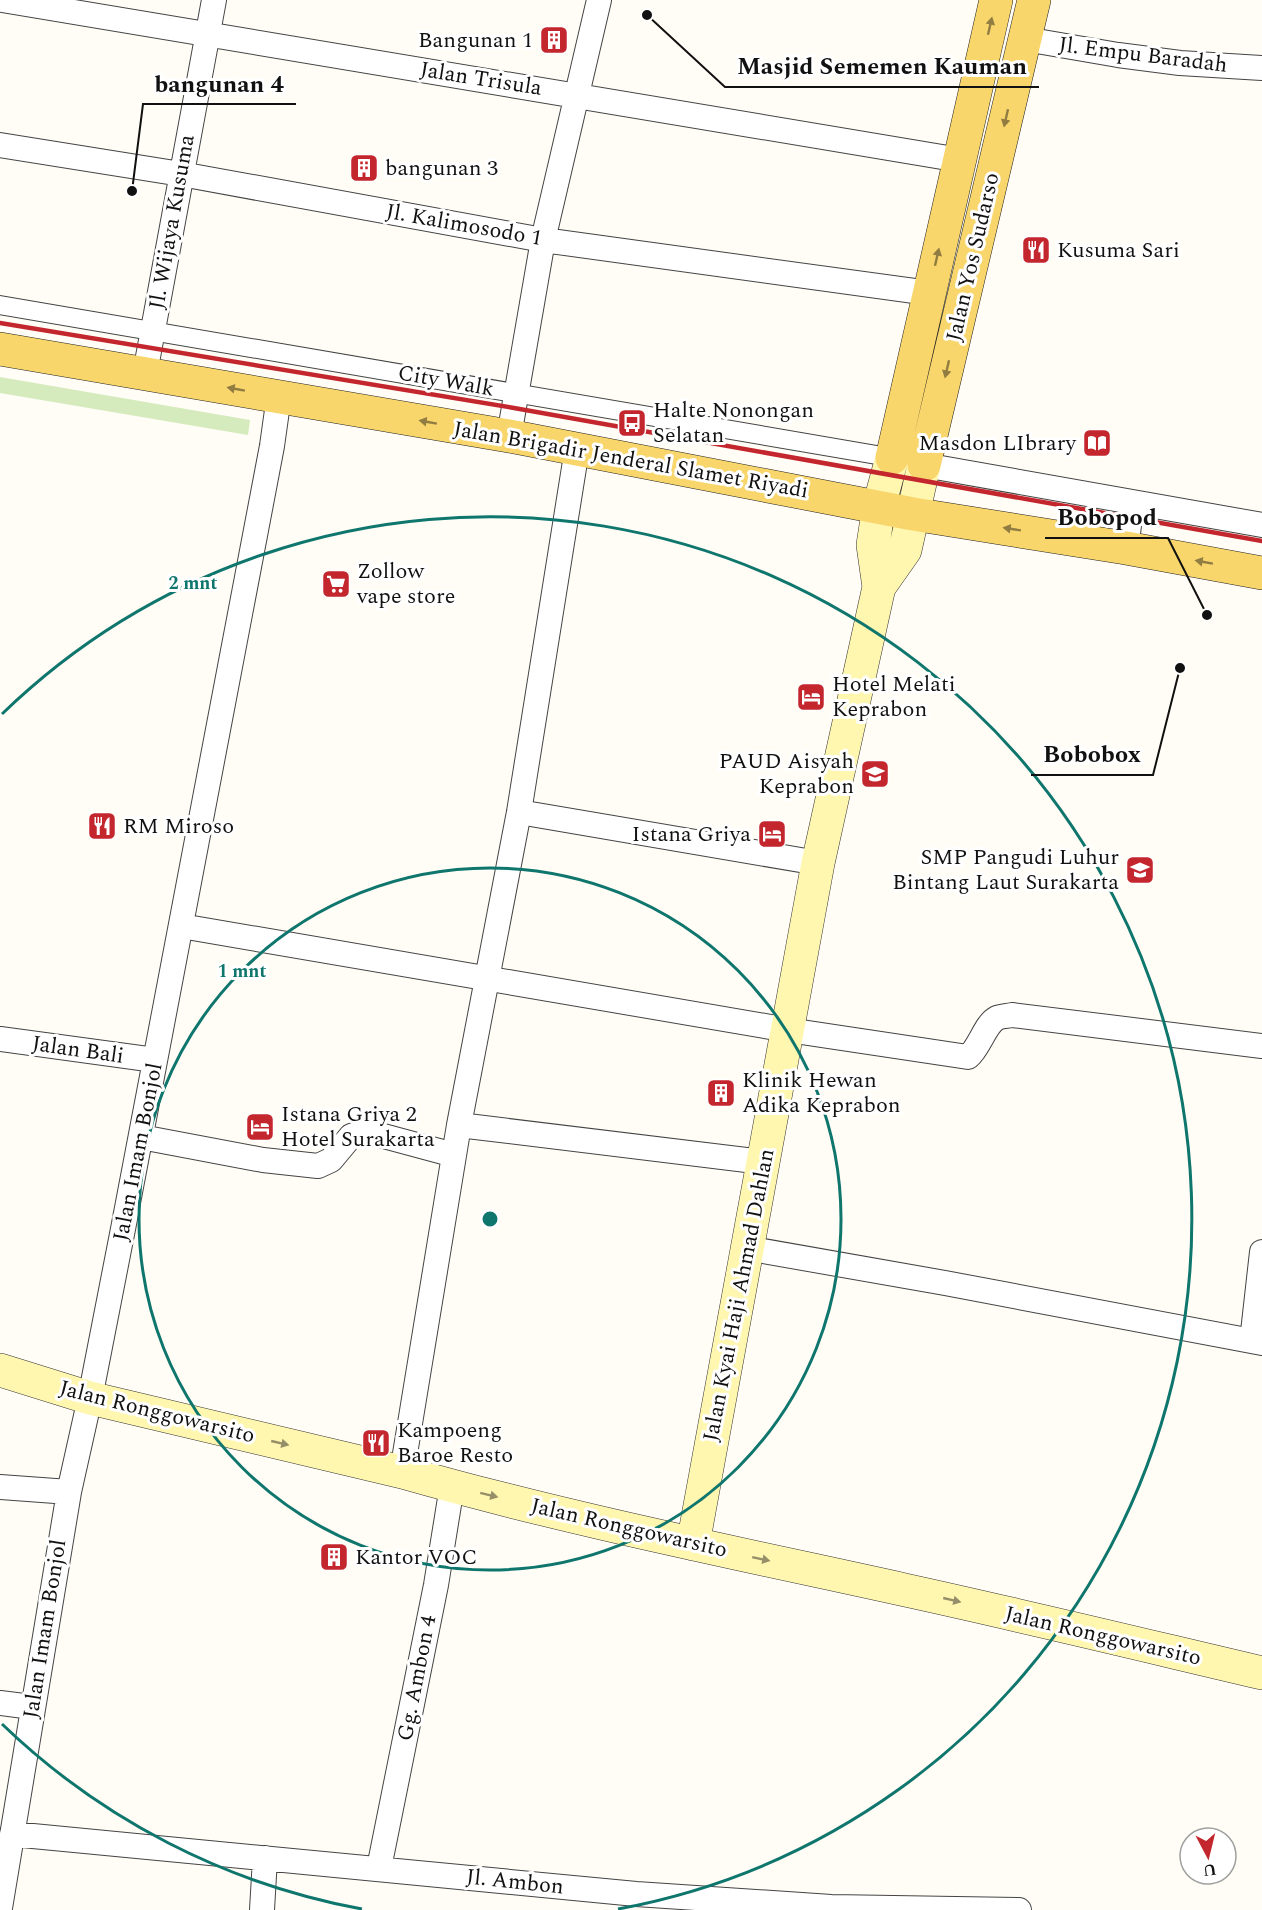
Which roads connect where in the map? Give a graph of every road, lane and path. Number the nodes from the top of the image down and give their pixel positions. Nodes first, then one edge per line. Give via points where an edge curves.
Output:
1 (214, 0) edge
2 (599, 0) edge
3 (996, 0) edge
4 (1034, 0) edge
5 (9, 1) edge
6 (207, 34) junction
7 (1025, 39) junction
8 (1262, 68) edge
9 (576, 95) junction
10 (0, 145) edge
11 (960, 160) junction
12 (181, 174) junction
13 (543, 240) junction
14 (929, 293) junction
15 (0, 305) edge
16 (153, 332) junction
17 (0, 349) edge
18 (145, 373) junction
19 (516, 393) junction
20 (279, 396) junction
21 (509, 436) junction
22 (577, 449) junction
23 (892, 458) junction
24 (924, 465) junction
25 (1132, 503) junction
26 (879, 506) junction
27 (913, 514) junction
28 (1262, 525) edge
29 (1126, 548) junction
30 (1262, 573) edge
31 (879, 587) junction
32 (519, 812) junction
33 (818, 863) junction
34 (181, 926) junction
35 (487, 980) junction
36 (788, 1030) junction
37 (0, 1039) edge
38 (1262, 1046) edge
39 (155, 1060) junction
40 (459, 1125) junction
41 (141, 1137) junction
42 (454, 1155) junction
43 (763, 1162) junction
44 (746, 1248) junction
45 (1262, 1251) edge
46 (1257, 1342) edge
47 (0, 1370) edge
48 (90, 1398) junction
49 (402, 1472) junction
50 (452, 1486) junction
51 (0, 1487) edge
52 (69, 1492) junction
53 (693, 1544) junction
54 (1262, 1673) edge
55 (0, 1703) edge
56 (32, 1707) junction
57 (12, 1834) junction
58 (265, 1858) junction
59 (358, 1867) junction
60 (635, 1902) edge
61 (0, 1908) edge
62 (262, 1910) edge
63 (1019, 1910) edge

1 - 6 street, Jl. Wijaya Kusuma
2 - 9 street
11 -> 3 main road, Jalan Yos Sudarso
4 - 7 main road, Jalan Yos Sudarso
5 - 6 street, Jalan Trisula
6 - 9 street, Jalan Trisula
6 - 12 street, Jl. Wijaya Kusuma
7 - 8 street, Jl. Empu Baradah via 1180,63
7 -> 24 main road, Jalan Yos Sudarso
9 - 11 street, Jalan Trisula
9 - 13 street
10 - 12 street, Jl. Kalimosodo 1
14 -> 11 main road, Jalan Yos Sudarso
12 - 13 street, Jl. Kalimosodo 1
12 - 16 street, Jl. Wijaya Kusuma
13 - 14 street, Jl. Kalimosodo 1
13 - 19 street
14 - 23 main road, Jalan Yos Sudarso
15 - 16 street, City Walk
16 - 18 street, Jl. Wijaya Kusuma
16 - 19 street, City Walk
17 - 18 main road, Jalan Brigadir Jenderal Slamet Riyadi
20 -> 18 main road, Jalan Brigadir Jenderal Slamet Riyadi
19 - 21 street
19 - 23 street, City Walk
21 -> 20 main road, Jalan Brigadir Jenderal Slamet Riyadi
20 - 34 street, Jalan Imam Bonjol
21 - 22 main road, Jalan Brigadir Jenderal Slamet Riyadi
22 - 26 main road, Jalan Brigadir Jenderal Slamet Riyadi
22 - 32 street
23 - 24 street, City Walk
23 - 26 main road, Jalan Yos Sudarso
24 - 25 street
24 - 27 main road, Jalan Yos Sudarso
25 - 28 street
25 - 29 street
26 - 27 main road, Jalan Brigadir Jenderal Slamet Riyadi
26 - 31 main road, Jalan Kyai Haji Ahmad Dahlan via 873,545
29 -> 27 main road, Jalan Brigadir Jenderal Slamet Riyadi
27 - 31 main road, Jalan Kyai Haji Ahmad Dahlan via 905,550
30 -> 29 main road, Jalan Brigadir Jenderal Slamet Riyadi
31 - 33 main road, Jalan Kyai Haji Ahmad Dahlan
32 - 33 street
32 - 35 street
33 - 36 main road, Jalan Kyai Haji Ahmad Dahlan
34 - 35 street
34 - 39 street, Jalan Imam Bonjol
35 - 36 street
35 - 40 street
36 - 38 street via 968,1058 997,1018 1012,1015
36 - 43 main road, Jalan Kyai Haji Ahmad Dahlan
37 - 39 street, Jalan Bali
39 - 41 street, Jalan Imam Bonjol
40 - 42 street
40 - 43 street
41 - 42 street via 318,1166 331,1160 351,1136 365,1131
41 - 48 street, Jalan Imam Bonjol
42 - 49 street
43 - 44 main road, Jalan Kyai Haji Ahmad Dahlan
44 - 46 street
44 - 53 main road, Jalan Kyai Haji Ahmad Dahlan
45 - 46 street
47 - 48 main road, Jalan Ronggowarsito
48 -> 49 main road, Jalan Ronggowarsito
48 - 52 street, Jalan Imam Bonjol
49 - 50 main road, Jalan Ronggowarsito
50 -> 53 main road, Jalan Ronggowarsito
50 - 59 street, Gg. Ambon 4 via 436,1586
51 - 52 street
52 - 56 street, Jalan Imam Bonjol
53 -> 54 main road, Jalan Ronggowarsito
55 - 56 street
56 - 57 street, Jalan Imam Bonjol
57 - 58 street, Jl. Ambon
57 - 61 street, Jalan Imam Bonjol
58 - 59 street, Jl. Ambon
58 - 62 street
59 - 60 street, Jl. Ambon
60 - 63 street, Jl. Ambon

